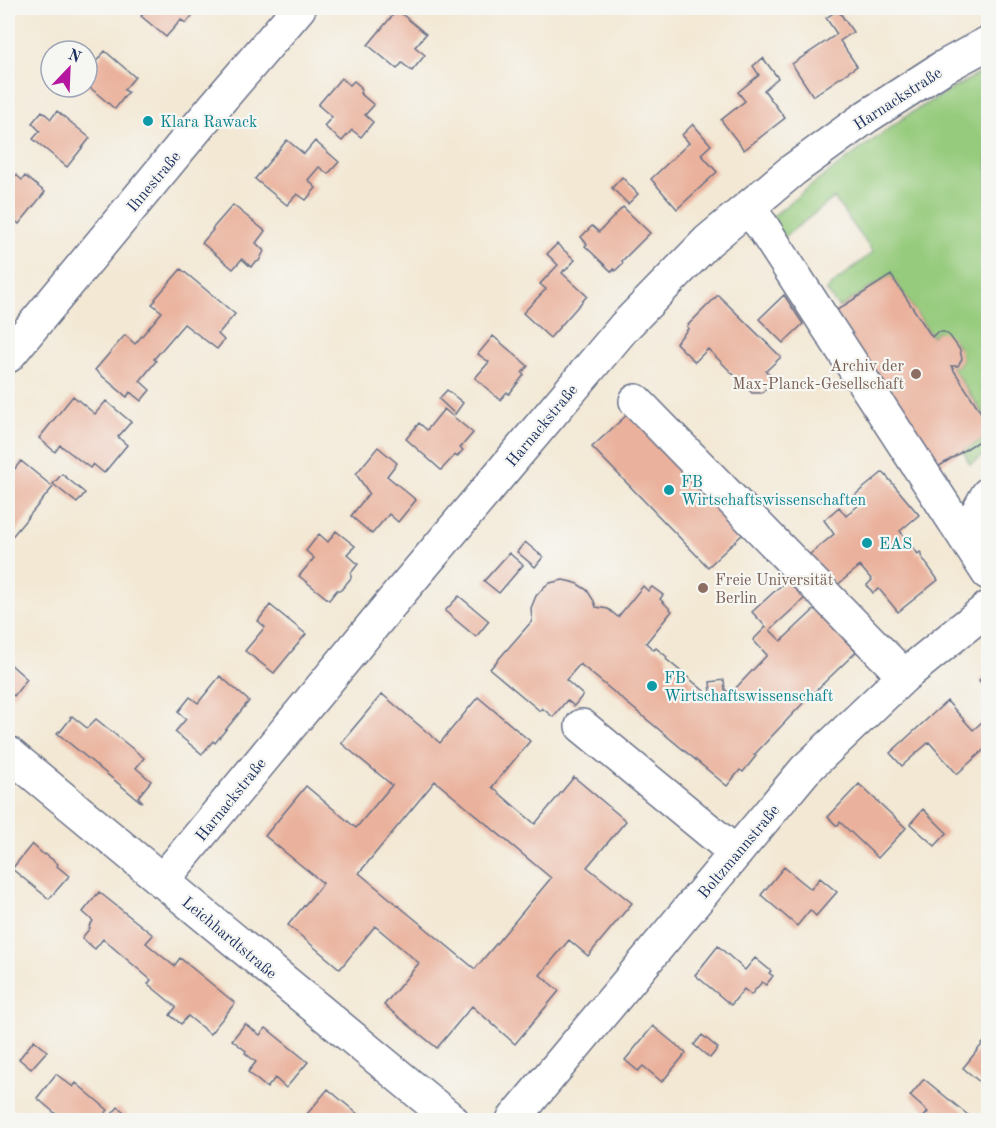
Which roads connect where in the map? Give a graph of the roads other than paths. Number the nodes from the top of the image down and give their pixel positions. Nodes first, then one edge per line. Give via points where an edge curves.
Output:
1 (299, 8) edge
2 (988, 43) edge
3 (748, 208) junction
4 (8, 356) edge
5 (636, 401) dead end
6 (988, 494) edge
7 (964, 536) junction
8 (988, 573) edge
9 (988, 608) edge
10 (904, 676) junction
11 (582, 726) dead end
12 (8, 753) edge
13 (736, 853) junction
14 (162, 881) junction
15 (452, 1120) edge
16 (513, 1120) edge

1 - 4 street, Ihnestraße
2 - 3 street, Harnackstraße via 866,117
3 - 7 street
3 - 14 street, Harnackstraße via 708,241 625,326
5 - 10 street
6 - 7 street
7 - 8 street
9 - 10 street, Boltzmannstraße
10 - 13 street, Boltzmannstraße via 805,770
11 - 13 street
12 - 14 street, Leichhardtstraße
13 - 16 street, Boltzmannstraße
14 - 15 street, Leichhardtstraße

